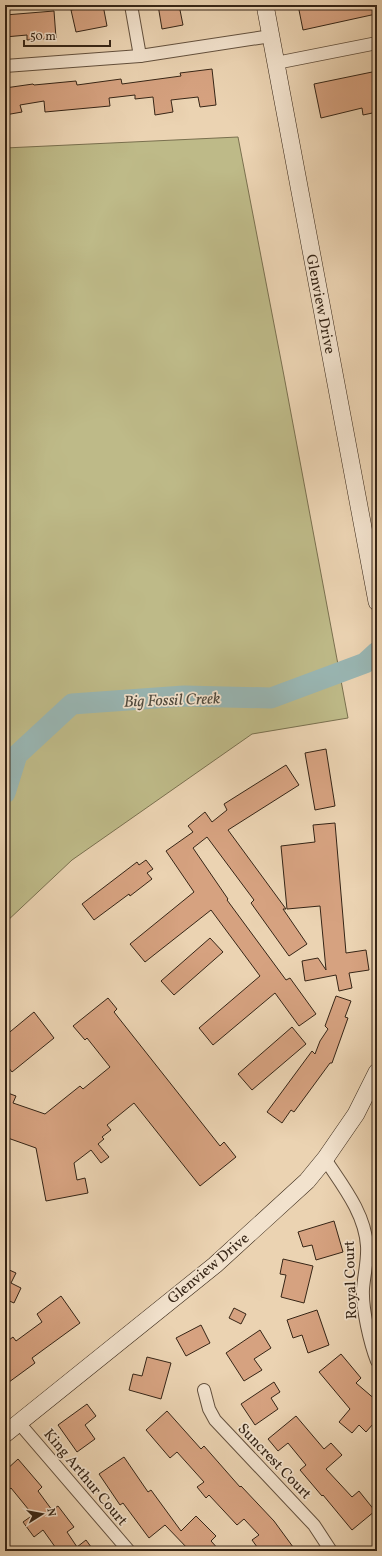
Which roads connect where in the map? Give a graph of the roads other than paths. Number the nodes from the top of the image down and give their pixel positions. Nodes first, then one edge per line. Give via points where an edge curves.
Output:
1 (131, 5) edge
2 (265, 5) edge
3 (271, 36) junction
4 (377, 44) edge
5 (140, 56) junction
6 (276, 63) junction
7 (5, 66) edge
8 (376, 599) edge
9 (377, 1072) edge
10 (324, 1159) junction
11 (377, 1361) edge
12 (204, 1390) dead end
13 (19, 1423) junction
14 (5, 1434) edge
15 (129, 1551) edge
16 (331, 1551) edge

1 - 5 street
2 - 3 main road, Glenview Drive
3 - 5 street
3 - 6 main road, Glenview Drive
4 - 6 street
5 - 7 street
6 - 8 main road, Glenview Drive
9 - 10 main road, Glenview Drive via 356,1114
10 - 11 street, Royal Court via 347,1192 363,1227 367,1247 363,1291 372,1349
10 - 13 main road, Glenview Drive via 307,1181 215,1265
12 - 16 street, Suncrest Court via 215,1420 309,1520
13 - 14 main road, Glenview Drive
13 - 15 street, King Arthur Court

